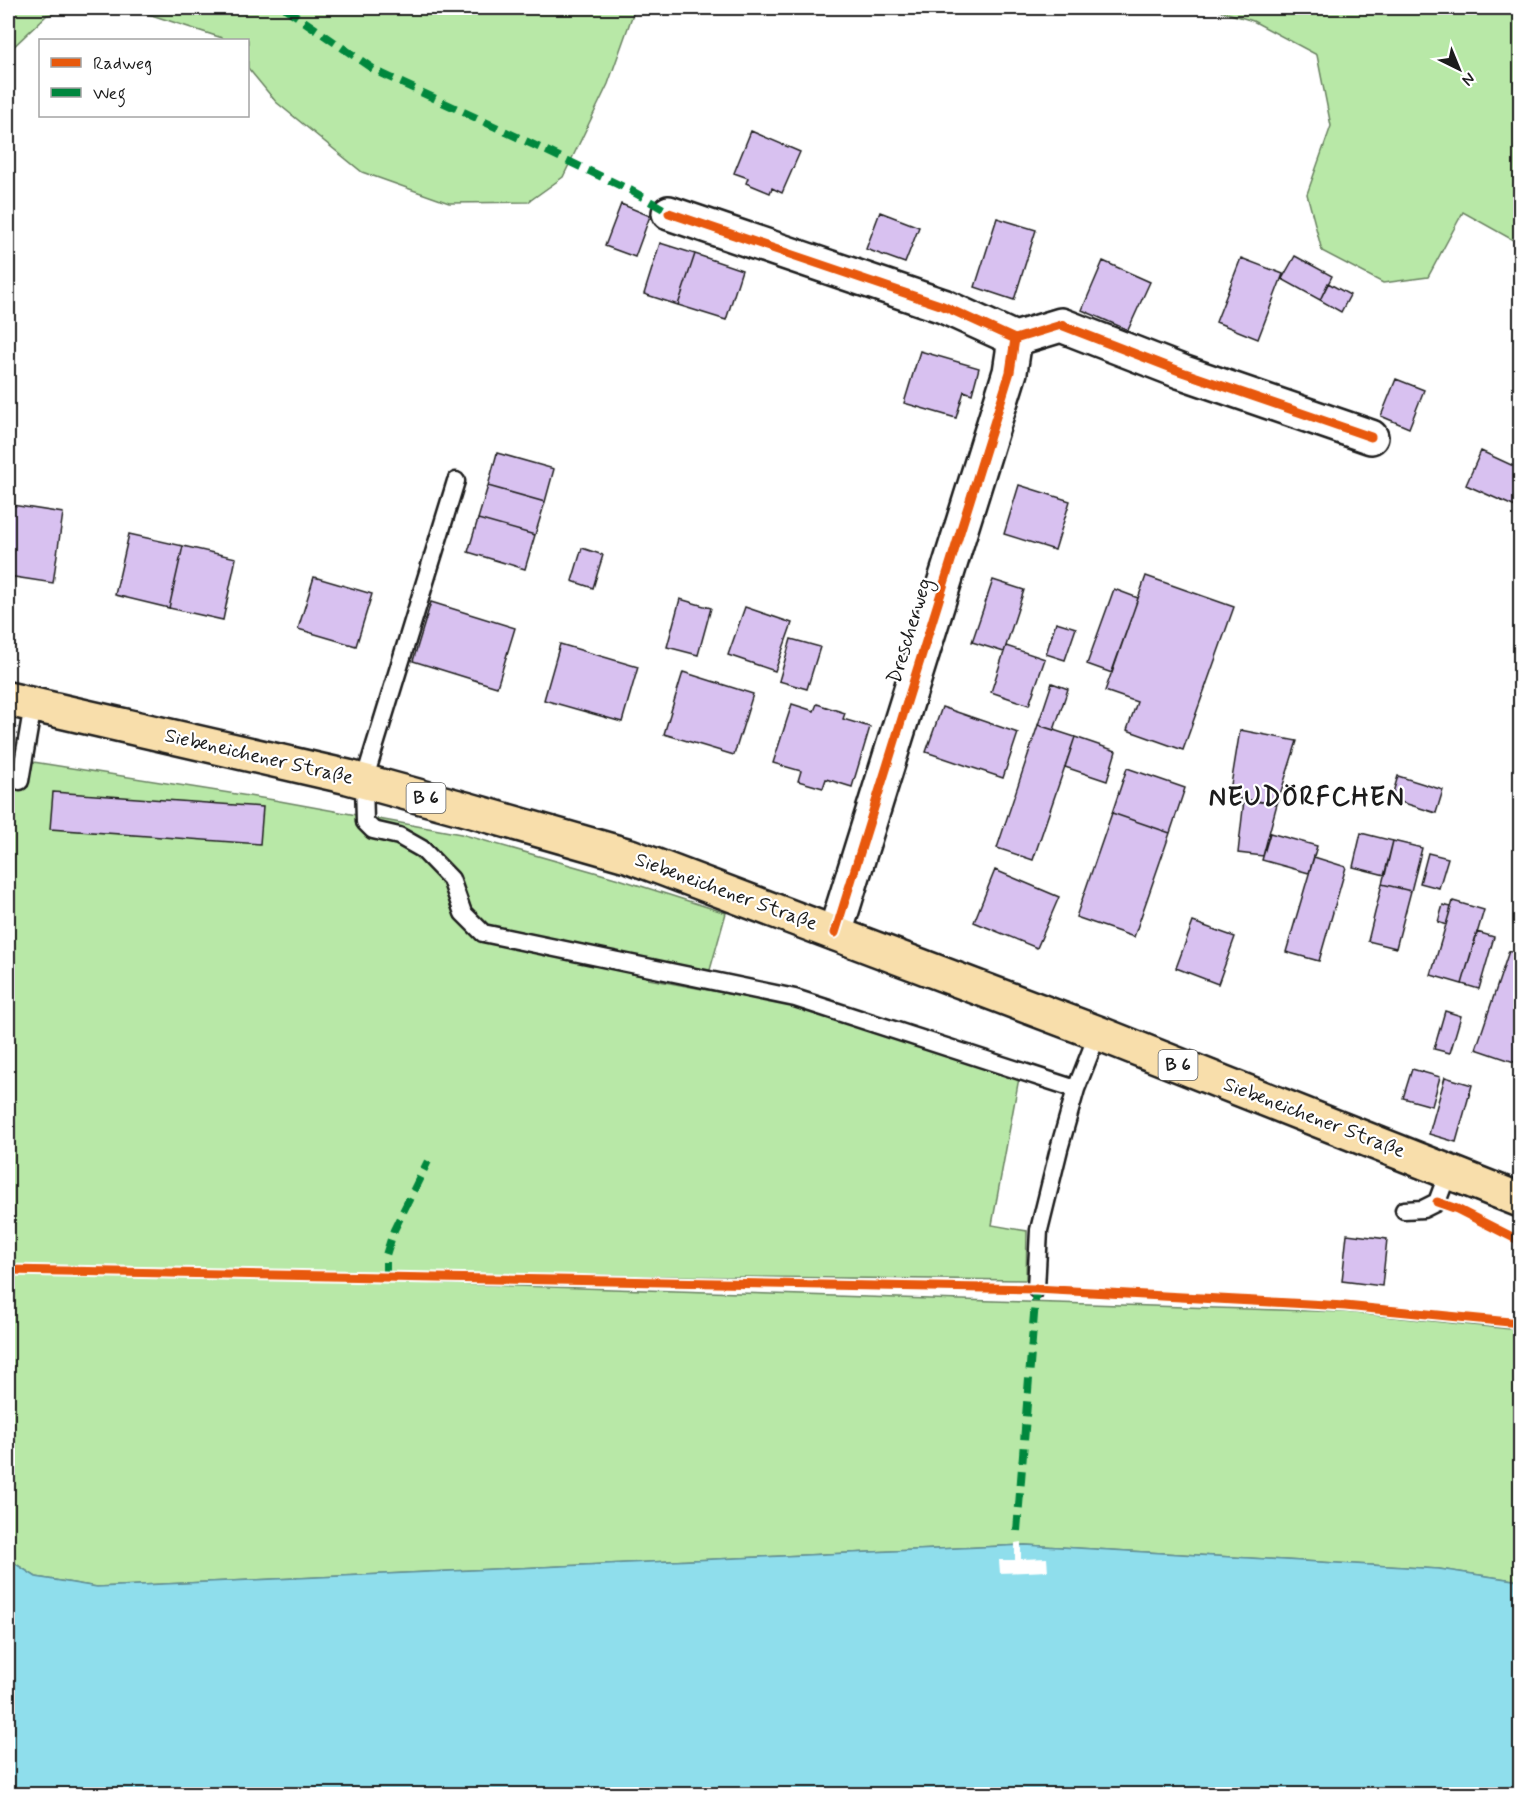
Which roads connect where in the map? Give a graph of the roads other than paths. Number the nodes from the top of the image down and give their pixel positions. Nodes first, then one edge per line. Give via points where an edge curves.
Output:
1 (669, 213) dead end
2 (1015, 339) junction
3 (1371, 437) dead end
4 (456, 481) dead end
5 (20, 702) edge
6 (20, 781) dead end
7 (364, 781) junction
8 (835, 933) junction
9 (1098, 1034) junction
10 (1076, 1089) junction
11 (1449, 1170) junction
12 (1521, 1200) edge
13 (1404, 1210) dead end
14 (1036, 1289) dead end

1 - 2 street via 943,306
2 - 3 street via 1061,325 1182,372
2 - 8 street, Drescherweg via 1010,372
4 - 7 lane
5 - 6 lane
5 - 7 main road, Siebeneichener Straße / B 6
7 - 8 main road, Siebeneichener Straße / B 6 via 630,856
7 - 10 lane via 365,822 373,830 399,836 422,849 451,879 463,913 483,933 795,998
8 - 9 main road, Siebeneichener Straße / B 6
9 - 10 lane
9 - 11 main road, Siebeneichener Straße / B 6
10 - 14 lane via 1040,1230
11 - 12 main road, Siebeneichener Straße / B 6
11 - 13 lane via 1437,1202 1423,1209

